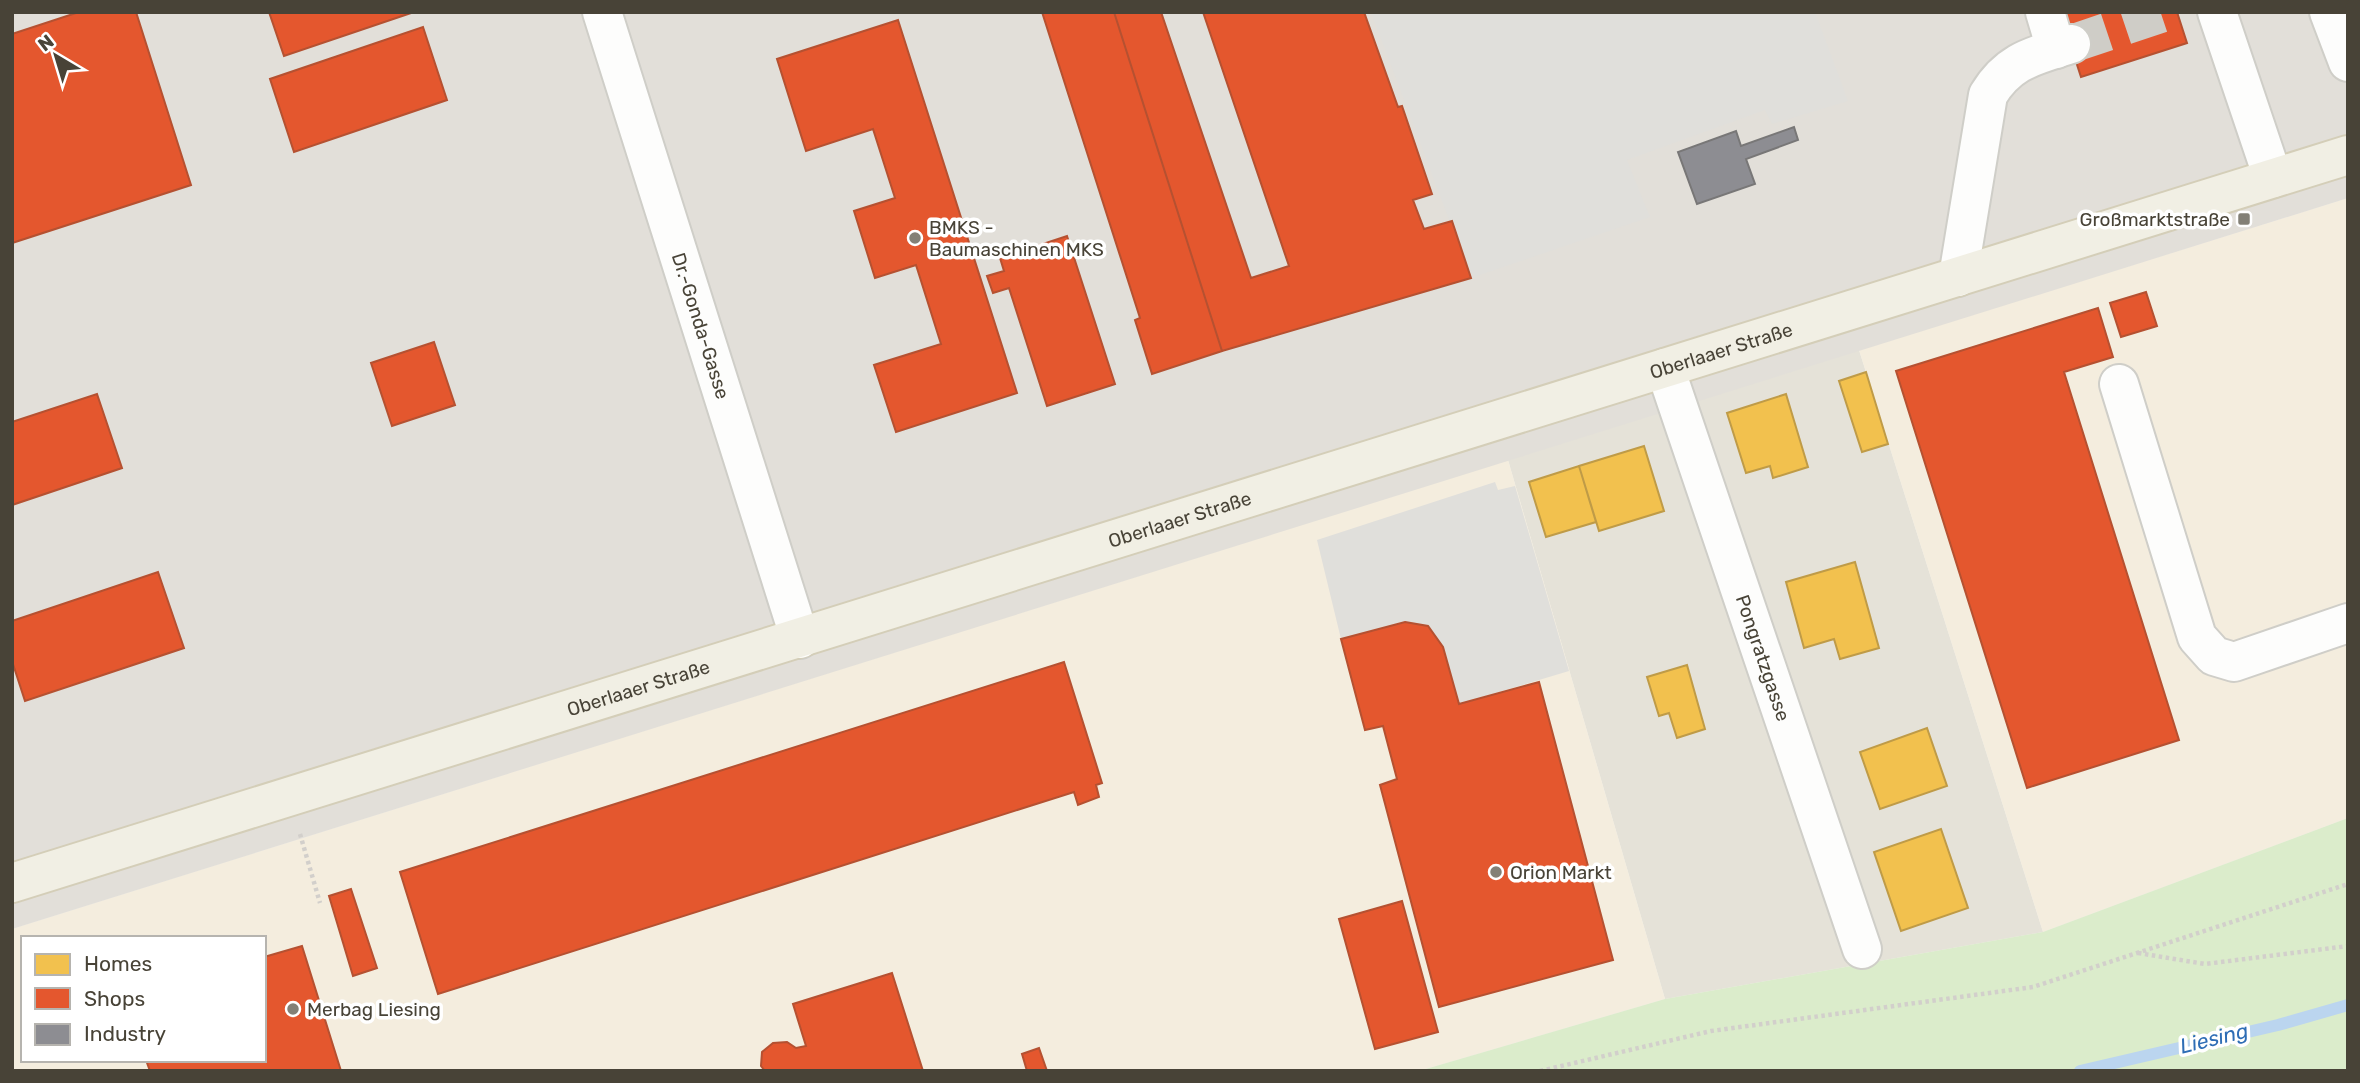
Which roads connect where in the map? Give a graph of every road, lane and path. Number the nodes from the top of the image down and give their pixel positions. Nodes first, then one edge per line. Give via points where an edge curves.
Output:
1 (602, 12) edge
2 (2045, 12) edge
3 (2217, 12) edge
4 (2329, 12) edge
5 (2348, 62) edge
6 (2348, 155) edge
7 (2273, 178) junction
8 (1958, 276) junction
9 (1665, 368) junction
10 (2119, 384) dead end
11 (2348, 623) edge
12 (800, 639) junction
13 (300, 834) dead end
14 (12, 883) edge
15 (2348, 884) edge
16 (320, 903) dead end
17 (2348, 946) edge
18 (1862, 949) dead end
19 (2137, 953) junction
20 (1540, 1071) edge

1 - 12 street, Dr.-Gonda-Gasse
2 - 8 street via 2063,47 2013,64 1988,94
3 - 7 street
4 - 5 street
6 - 7 main road, Oberlaaer Straße
7 - 8 main road, Oberlaaer Straße
8 - 9 main road, Oberlaaer Straße
9 - 12 main road, Oberlaaer Straße
9 - 18 street, Pongratzgasse
10 - 11 street via 2197,637 2214,656 2234,662
12 - 14 main road, Oberlaaer Straße
13 - 16 path
15 - 19 path
17 - 19 path via 2205,964
19 - 20 path via 2033,987 1711,1031

